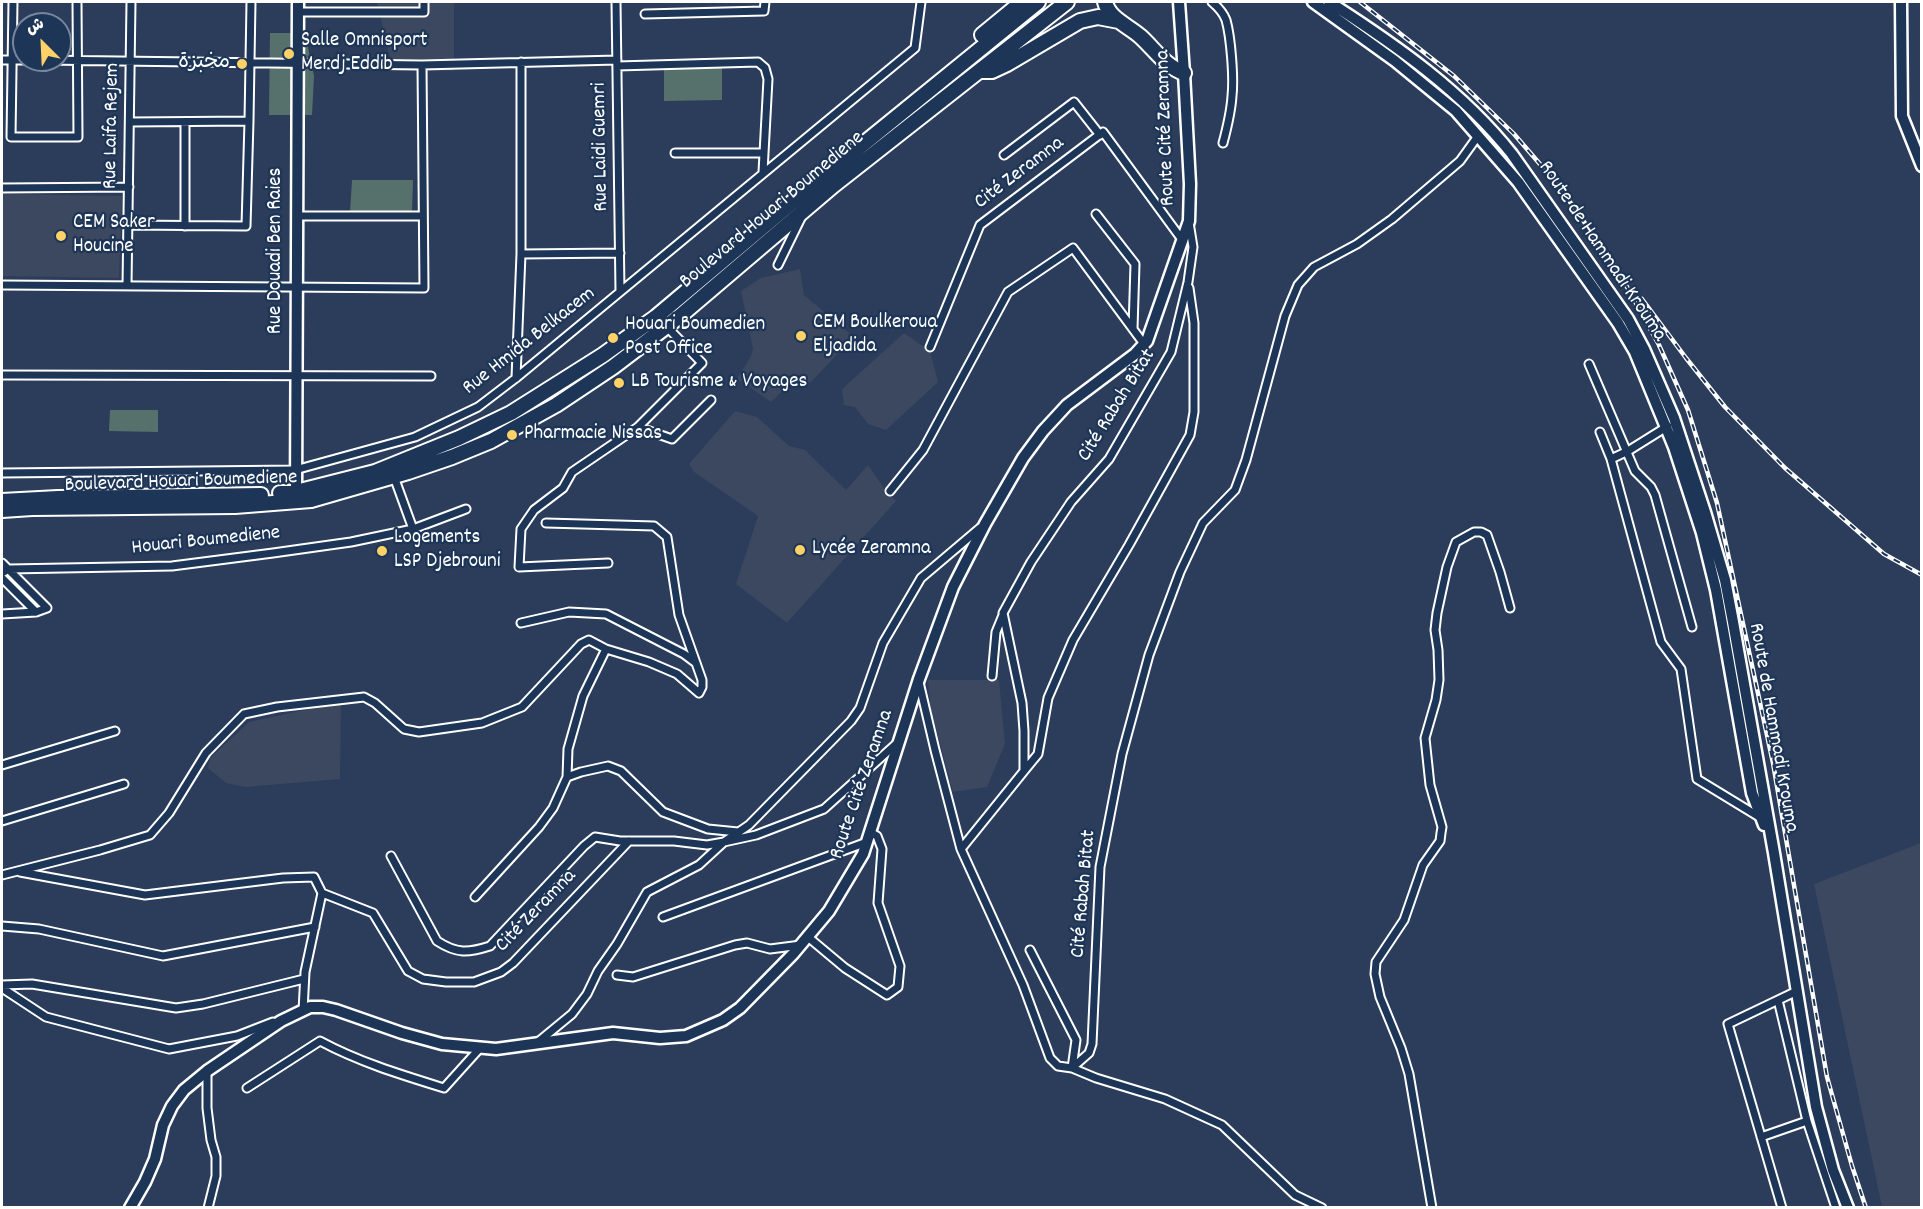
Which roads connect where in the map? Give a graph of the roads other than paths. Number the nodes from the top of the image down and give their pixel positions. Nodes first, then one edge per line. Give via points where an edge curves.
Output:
1 (77, 2) edge
2 (131, 2) edge
3 (251, 2) edge
4 (424, 2) edge
5 (616, 2) edge
6 (765, 2) edge
7 (921, 2) edge
8 (1022, 2) edge
9 (1038, 2) edge
10 (1067, 2) edge
11 (1105, 2) edge
12 (1179, 2) edge
13 (1212, 2) edge
14 (1313, 2) edge
15 (1329, 2) edge
16 (1901, 2) edge
17 (298, 7) edge
18 (645, 14) dead end
19 (1119, 21) junction
20 (72, 60) edge
21 (77, 60) junction
22 (131, 60) junction
23 (521, 62) junction
24 (250, 63) junction
25 (298, 63) junction
26 (617, 63) junction
27 (422, 65) junction
28 (981, 71) junction
29 (13, 72) edge
30 (1184, 74) junction
31 (249, 121) junction
32 (130, 122) junction
33 (185, 122) junction
34 (1100, 135) junction
35 (1478, 136) junction
36 (1222, 143) dead end
37 (675, 153) dead end
38 (764, 153) junction
39 (1004, 155) dead end
40 (1922, 166) edge
41 (764, 172) junction
42 (129, 187) junction
43 (2, 188) edge
44 (808, 189) junction
45 (806, 208) junction
46 (1096, 214) dead end
47 (297, 216) junction
48 (423, 216) junction
49 (1189, 221) junction
50 (128, 225) junction
51 (185, 226) junction
52 (1183, 241) junction
53 (620, 253) junction
54 (521, 254) junction
55 (778, 265) dead end
56 (1188, 282) junction
57 (2, 285) edge
58 (127, 286) junction
59 (297, 287) junction
60 (620, 291) junction
61 (666, 326) junction
62 (1133, 330) junction
63 (1144, 344) junction
64 (930, 347) dead end
65 (1589, 364) dead end
66 (2, 375) edge
67 (296, 375) junction
68 (431, 376) dead end
69 (516, 378) junction
70 (711, 400) dead end
71 (1671, 425) junction
72 (638, 427) junction
73 (1600, 432) dead end
74 (1628, 451) junction
75 (1611, 459) junction
76 (295, 470) junction
77 (392, 471) junction
78 (2, 473) edge
79 (890, 491) dead end
80 (296, 496) junction
81 (2, 501) edge
82 (466, 509) dead end
83 (2, 510) edge
84 (546, 523) dead end
85 (985, 524) junction
86 (413, 529) junction
87 (2, 563) edge
88 (608, 563) dead end
89 (5, 571) edge
90 (2, 578) edge
91 (1510, 608) dead end
92 (36, 612) junction
93 (2, 614) edge
94 (1003, 615) junction
95 (521, 623) dead end
96 (1692, 627) dead end
97 (606, 649) junction
98 (696, 663) junction
99 (992, 676) dead end
100 (919, 679) junction
101 (115, 731) dead end
102 (900, 740) junction
103 (2, 765) edge
104 (1024, 771) junction
105 (567, 777) junction
106 (124, 784) dead end
107 (1761, 818) junction
108 (2, 821) edge
109 (738, 832) junction
110 (869, 837) junction
111 (629, 842) junction
112 (724, 842) junction
113 (962, 849) junction
114 (1774, 853) junction
115 (391, 856) dead end
116 (17, 872) junction
117 (2, 875) edge
118 (322, 893) junction
119 (475, 897) dead end
120 (663, 917) dead end
121 (2, 926) edge
122 (315, 927) junction
123 (804, 941) junction
124 (1030, 950) dead end
125 (616, 975) dead end
126 (304, 979) junction
127 (2, 987) edge
128 (1797, 991) junction
129 (1778, 1000) junction
130 (304, 1010) junction
131 (537, 1043) junction
132 (481, 1047) junction
133 (1072, 1068) junction
134 (207, 1071) junction
135 (247, 1088) dead end
136 (1807, 1120) junction
137 (1761, 1137) junction
138 (130, 1208) edge
139 (208, 1208) edge
140 (1323, 1208) edge
141 (1432, 1208) edge
142 (1782, 1208) edge
143 (1836, 1208) edge
144 (1848, 1208) edge

1 - 21 street
2 - 22 street, Rue Laifa Rejem
3 - 24 street
4 - 17 street via 424,12
5 - 26 street, Rue Laidi Guemri
6 - 18 street via 764,11
7 - 41 street, Rue Hmida Belkacem via 915,48
8 - 44 highway via 815,172
9 - 44 highway, Boulevard Houari Boumediene
10 - 28 highway, Boulevard Houari Boumediene
11 - 19 highway
12 - 30 street, Route Cité Zeramna
13 - 36 street via 1226,20 1231,60 1232,94
14 - 35 street, Route de Hammadi Krouma via 1435,92
15 - 71 street, Route de Hammadi Krouma via 1404,52 1495,132 1628,319 1659,379
16 - 40 street via 1902,116
17 - 25 street, Rue Douadi Ben Raies
19 - 28 highway via 1098,17 1080,21 1000,68
19 - 30 highway
20 - 21 street
21 - 22 street
21 - 29 street via 78,137 11,137
22 - 24 street
22 - 32 street, Rue Laifa Rejem
23 - 26 street
23 - 27 street
23 - 54 street
24 - 25 street
24 - 31 street
25 - 27 street
25 - 47 street, Rue Douadi Ben Raies
26 - 38 street via 758,62 768,79
26 - 53 street, Rue Laidi Guemri
27 - 48 street
28 - 45 highway, Boulevard Houari Boumediene
30 - 49 street, Route Cité Zeramna
31 - 33 street
31 - 51 street via 246,226
32 - 33 street
32 - 42 street, Rue Laifa Rejem
33 - 51 street
34 - 39 street, Cité Zeramna via 1074,102
34 - 52 street, Cité Zeramna via 1104,132
34 - 64 street, Cité Zeramna via 980,225
35 - 71 street, Route de Hammadi Krouma via 1518,182 1618,323
35 - 133 street, Cité Rabah Bitat via 1460,161 1392,219 1314,267 1298,285 1285,316 1246,460 1234,490 1203,523 1149,655 1122,754 1100,867 1092,1044 1089,1053
37 - 38 street
38 - 41 street
41 - 60 street, Rue Hmida Belkacem
42 - 43 street
42 - 50 street, Rue Laifa Rejem
44 - 77 highway, Boulevard Houari Boumediene via 656,317 603,355 511,412
45 - 55 street
45 - 61 highway, Boulevard Houari Boumediene
46 - 62 street via 1135,264
47 - 48 street
47 - 59 street, Rue Douadi Ben Raies
48 - 59 street via 424,288
49 - 52 street, Route Cité Zeramna
49 - 56 street, Cité Rabah Bitat via 1193,247
50 - 51 street
50 - 58 street, Rue Laifa Rejem
52 - 63 street, Route Cité Zeramna
53 - 54 street
53 - 60 street, Rue Laidi Guemri
54 - 69 street
56 - 94 street, Cité Rabah Bitat via 1171,352 1109,459 1071,502 1031,562
56 - 104 street, Cité Rabah Bitat via 1194,323 1194,412 1190,435 1073,640 1048,698 1038,754
57 - 58 street
58 - 59 street
59 - 67 street, Rue Douadi Ben Raies
60 - 69 street, Rue Hmida Belkacem
61 - 72 street via 702,363
61 - 77 highway, Boulevard Houari Boumediene via 588,385 527,422 452,457
62 - 63 street
62 - 79 street via 1073,248 1008,292 923,450
63 - 85 street, Route Cité Zeramna via 1067,405 1042,431
65 - 74 street
66 - 67 street
67 - 68 street
67 - 76 street, Rue Douadi Ben Raies
69 - 76 street, Rue Hmida Belkacem via 478,407 415,437
70 - 72 street via 672,439
71 - 74 street
71 - 107 street, Route de Hammadi Krouma via 1716,590 1752,793
71 - 114 street, Route de Hammadi Krouma via 1725,580
72 - 88 street via 572,472 563,488 534,510 521,529 519,567
73 - 75 street
74 - 75 street
74 - 96 street via 1635,471 1655,495
75 - 107 street via 1661,642 1681,669 1697,780
76 - 78 street, Rue Hmida Belkacem
76 - 80 street, Rue Douadi Ben Raies
77 - 80 highway, Boulevard Houari Boumediene via 311,500
77 - 86 street
80 - 81 highway, Boulevard Houari Boumediene
80 - 83 highway, Boulevard Houari Boumediene via 235,506
82 - 86 street, Houari Boumediene
84 - 98 street via 654,526 667,537 679,615
85 - 100 street, Route Cité Zeramna via 953,587
85 - 109 street via 921,578 883,644 852,721
86 - 89 street, Houari Boumediene via 351,542 172,566
87 - 89 street
89 - 92 street via 47,608
90 - 92 street
91 - 141 street via 1487,535 1474,532 1461,538 1453,547 1437,614 1439,680 1425,738 1430,785 1442,827 1440,840 1424,865 1404,920 1376,962 1377,986 1409,1074
92 - 93 street
94 - 99 street, Cité Rabah Bitat via 996,632
94 - 104 street via 1022,703
95 - 98 street via 569,612 606,614
97 - 98 street via 677,674 699,693 702,680
97 - 105 street via 584,696 568,749
97 - 116 street via 589,640 581,644 522,707 472,725 419,732 404,729 364,698 244,714 206,753 169,813 150,835
100 - 102 street, Route Cité Zeramna
100 - 113 street
101 - 103 street
102 - 110 street, Route Cité Zeramna
102 - 112 street, Cité Zeramna via 824,809 756,835
104 - 113 street, Cité Rabah Bitat
105 - 109 street via 608,766 621,771 663,812 708,829
105 - 119 street via 539,827
106 - 108 street
107 - 114 street, Route de Hammadi Krouma
109 - 112 street
110 - 120 street
110 - 123 street, Route Cité Zeramna via 841,893
110 - 123 street via 877,836 882,849 878,903 900,966 898,987 887,995
111 - 112 street, Cité Zeramna
111 - 115 street, Cité Zeramna via 595,837 490,946 463,951 449,949 437,941
111 - 118 street, Cité Zeramna via 513,963 474,982 423,979 408,971 373,913
112 - 131 street via 699,865 647,892 587,994 572,1014
113 - 133 street via 1023,985 1050,1059 1058,1066
114 - 128 street
116 - 117 street
116 - 118 street, Cité Zeramna via 145,895 314,877
118 - 122 street
121 - 122 street via 39,929 163,956
122 - 126 street
123 - 125 street via 770,949 747,943 735,945 633,977
123 - 131 street, Route Cité Zeramna via 740,1008 686,1036 660,1038 614,1033
124 - 133 street via 1076,1040
126 - 127 street via 176,1008 32,984
126 - 130 street
127 - 130 street via 46,1017 169,1048 237,1036
128 - 129 street
128 - 144 street via 1816,1107
129 - 136 street
129 - 137 street via 1728,1024
130 - 132 street, Route Cité Zeramna via 323,1007 442,1044
130 - 134 street, Route Cité Zeramna
131 - 132 street, Route Cité Zeramna via 496,1049
132 - 135 street via 444,1088 345,1054 320,1041
133 - 140 street via 1165,1099 1222,1125 1296,1195
134 - 138 street, Route Cité Zeramna via 172,1106 146,1182
134 - 139 street via 207,1108 216,1157
136 - 137 street
136 - 143 street
137 - 142 street

